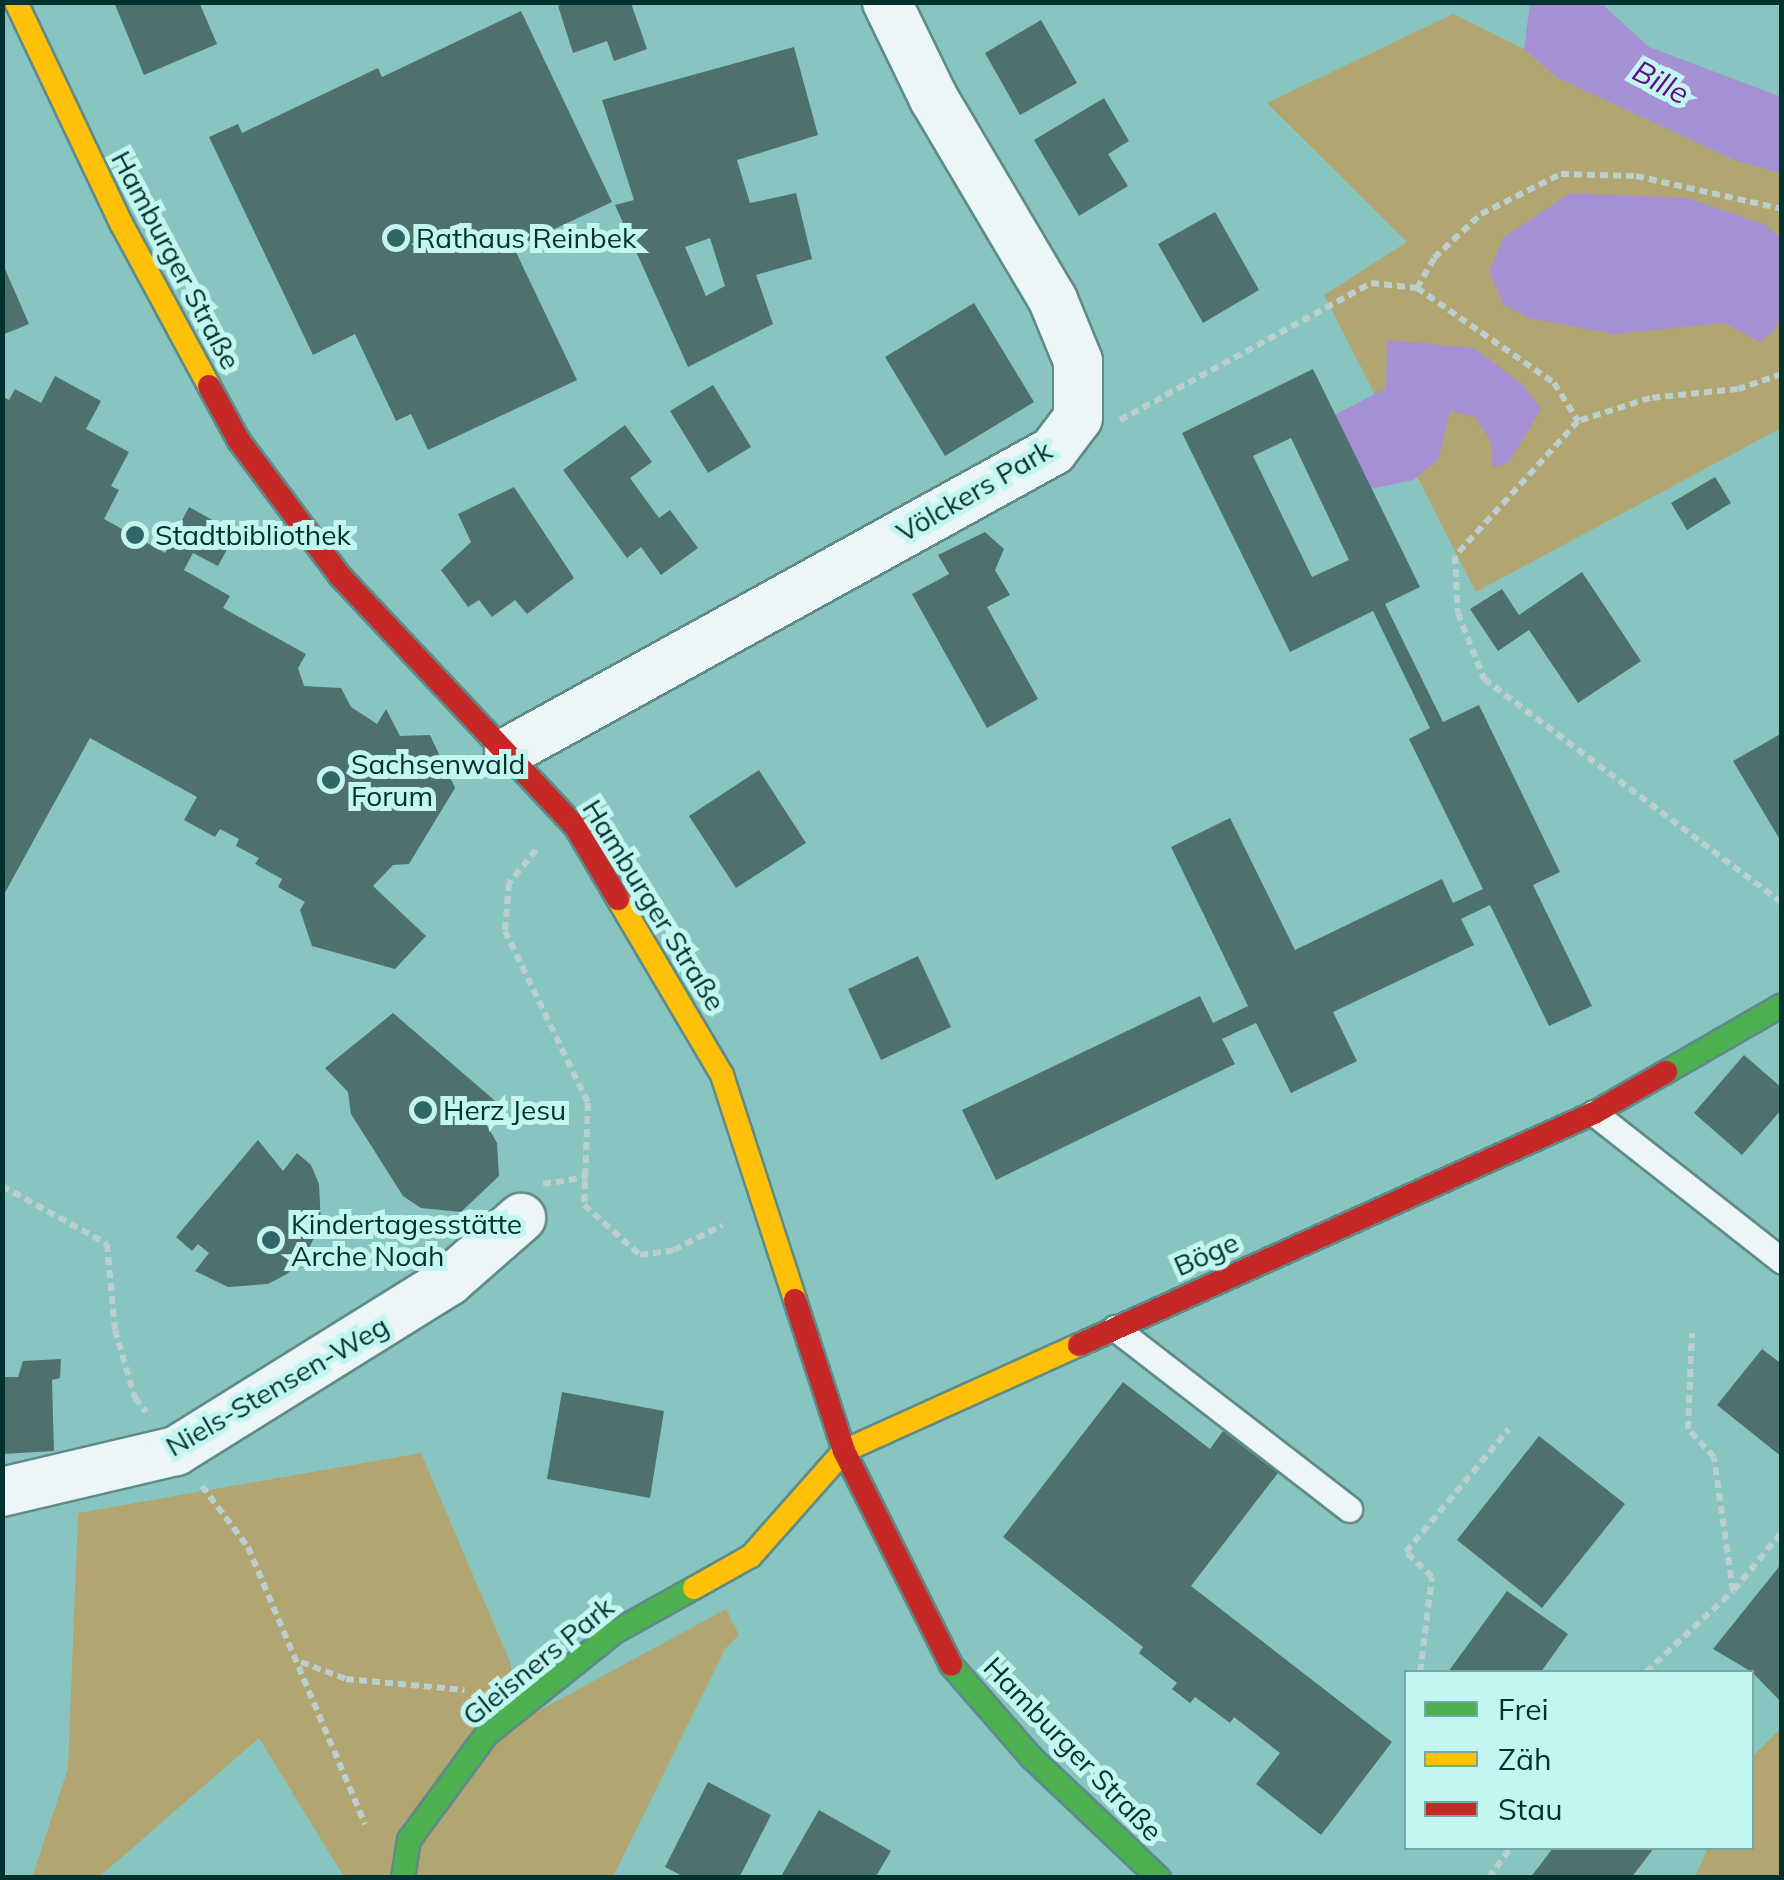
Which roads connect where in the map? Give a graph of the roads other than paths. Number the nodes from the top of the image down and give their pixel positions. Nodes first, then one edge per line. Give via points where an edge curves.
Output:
1 (887, 2) edge
2 (13, 13) edge
3 (509, 750) junction
4 (1782, 1005) edge
5 (1594, 1114) junction
6 (520, 1218) dead end
7 (1782, 1261) edge
8 (1116, 1328) junction
9 (844, 1450) junction
10 (2, 1492) edge
11 (1349, 1509) dead end
12 (402, 1878) edge
13 (1159, 1878) edge

1 - 3 street, Völckers Park via 934,99 1053,300 1078,361 1078,418 1053,451
2 - 3 main road, Hamburger Straße via 239,441 340,576
3 - 9 main road, Hamburger Straße via 576,826 722,1075
4 - 5 main road, Böge
5 - 7 lane
5 - 8 main road, Böge
6 - 10 street, Niels-Stensen-Weg via 422,1300 176,1451
8 - 9 main road, Böge
8 - 11 lane
9 - 12 main road, Gleisners Park via 752,1556 615,1632 488,1734 409,1840
9 - 13 main road, Hamburger Straße via 952,1667 1031,1757

